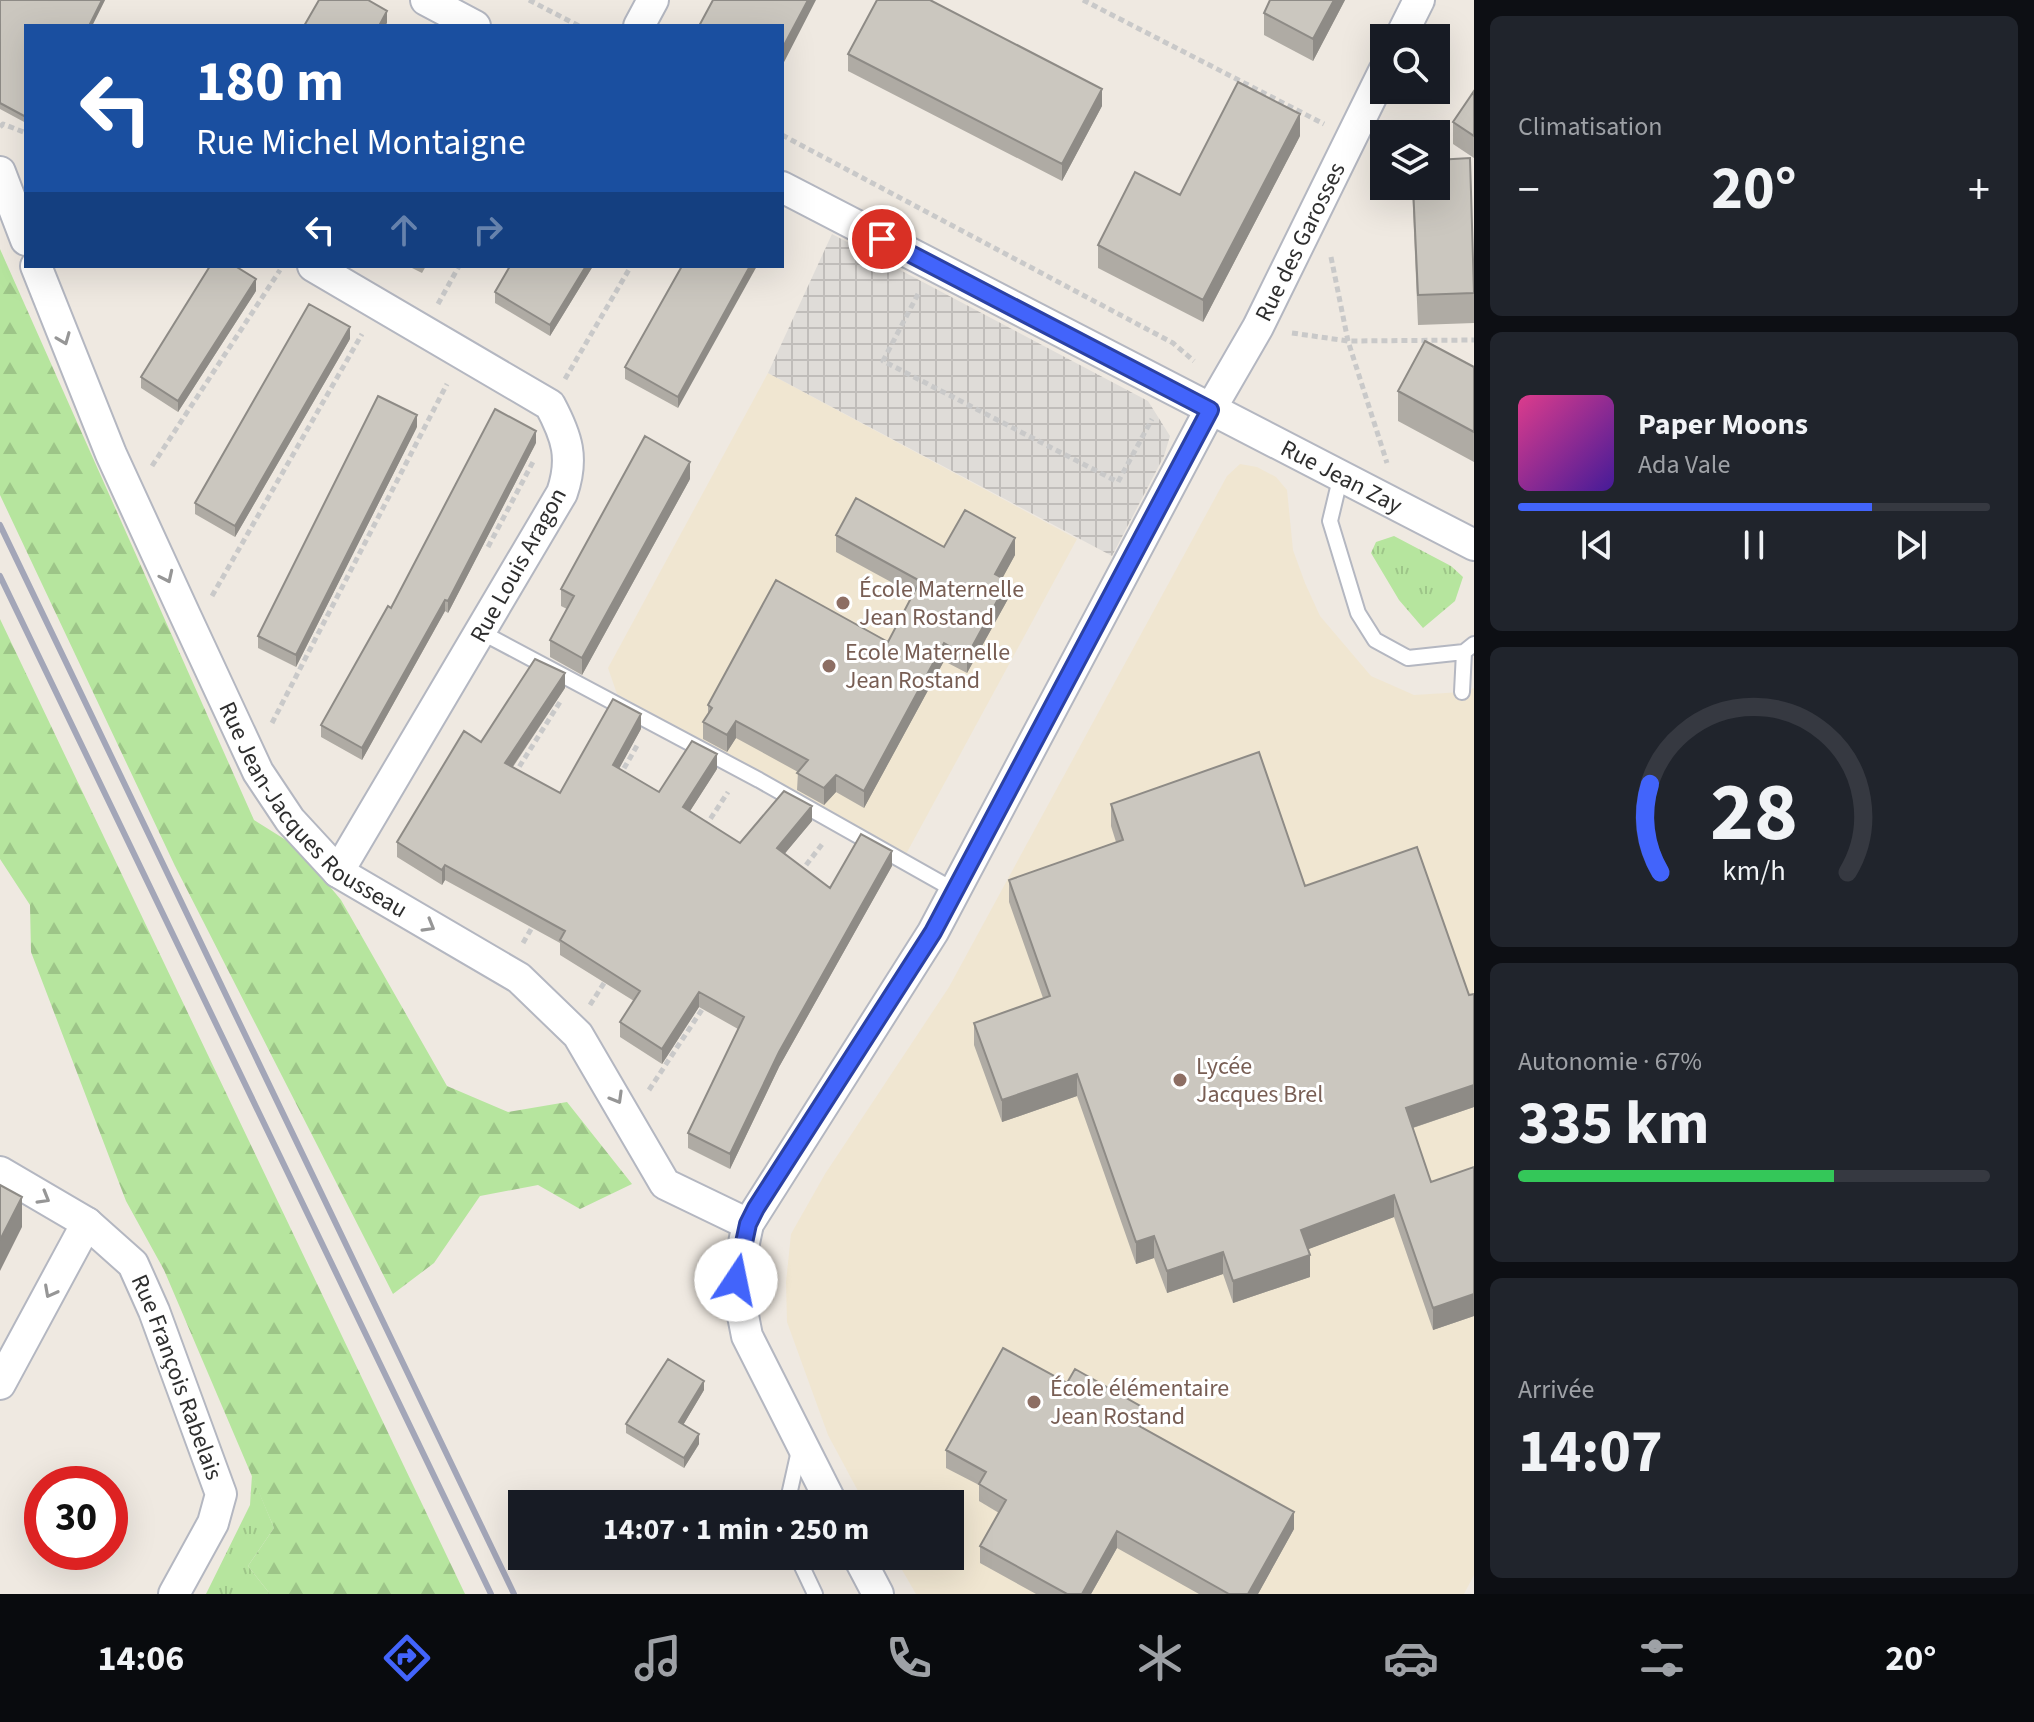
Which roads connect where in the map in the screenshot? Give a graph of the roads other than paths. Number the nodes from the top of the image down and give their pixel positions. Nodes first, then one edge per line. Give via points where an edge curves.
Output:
1 (426, 0) edge
2 (653, 0) edge
3 (1419, 0) edge
4 (471, 24) edge
5 (640, 24) edge
6 (1407, 24) edge
7 (1370, 99) edge
8 (12, 188) edge
9 (784, 188) edge
10 (24, 233) edge
11 (37, 268) edge
12 (316, 268) edge
13 (1210, 410) junction
14 (1341, 475) junction
15 (1474, 545) edge
16 (481, 632) junction
17 (1469, 648) edge
18 (1462, 692) dead end
19 (338, 872) junction
20 (954, 890) junction
21 (0, 1172) edge
22 (87, 1223) junction
23 (748, 1224) junction
24 (0, 1384) edge
25 (801, 1442) junction
26 (790, 1490) edge
27 (825, 1490) edge
28 (804, 1570) edge
29 (865, 1570) edge
30 (174, 1594) edge
31 (815, 1594) edge
32 (878, 1594) edge

1 - 4 street
2 - 5 street
3 - 6 street
7 - 13 street, Rue des Garosses via 1258,327
8 - 10 street
9 - 13 street, Rue Jean Zay
11 -> 19 street, Rue Jean-Jacques Rousseau via 131,498 253,761 290,820
12 - 16 street, Rue Louis Aragon via 550,405 568,438 570,469 562,493
13 - 14 street, Rue Jean Zay
13 - 20 street, Rue des Garosses
14 - 15 street, Rue Jean Zay
14 - 17 lane via 1330,521 1358,613 1375,640 1408,658
16 - 19 street, Rue Louis Aragon
16 - 20 lane
17 - 18 lane
19 -> 23 street, Rue Jean-Jacques Rousseau via 519,978 573,1031 665,1184
20 - 23 street, Rue des Garosses via 933,932
21 -> 22 street, Rue François Rabelais
22 -> 24 street
22 - 30 street, Rue François Rabelais via 133,1264 221,1494 213,1523
23 - 25 street via 736,1280 747,1336
25 - 26 lane
25 - 27 street
28 - 31 lane
29 - 32 street

